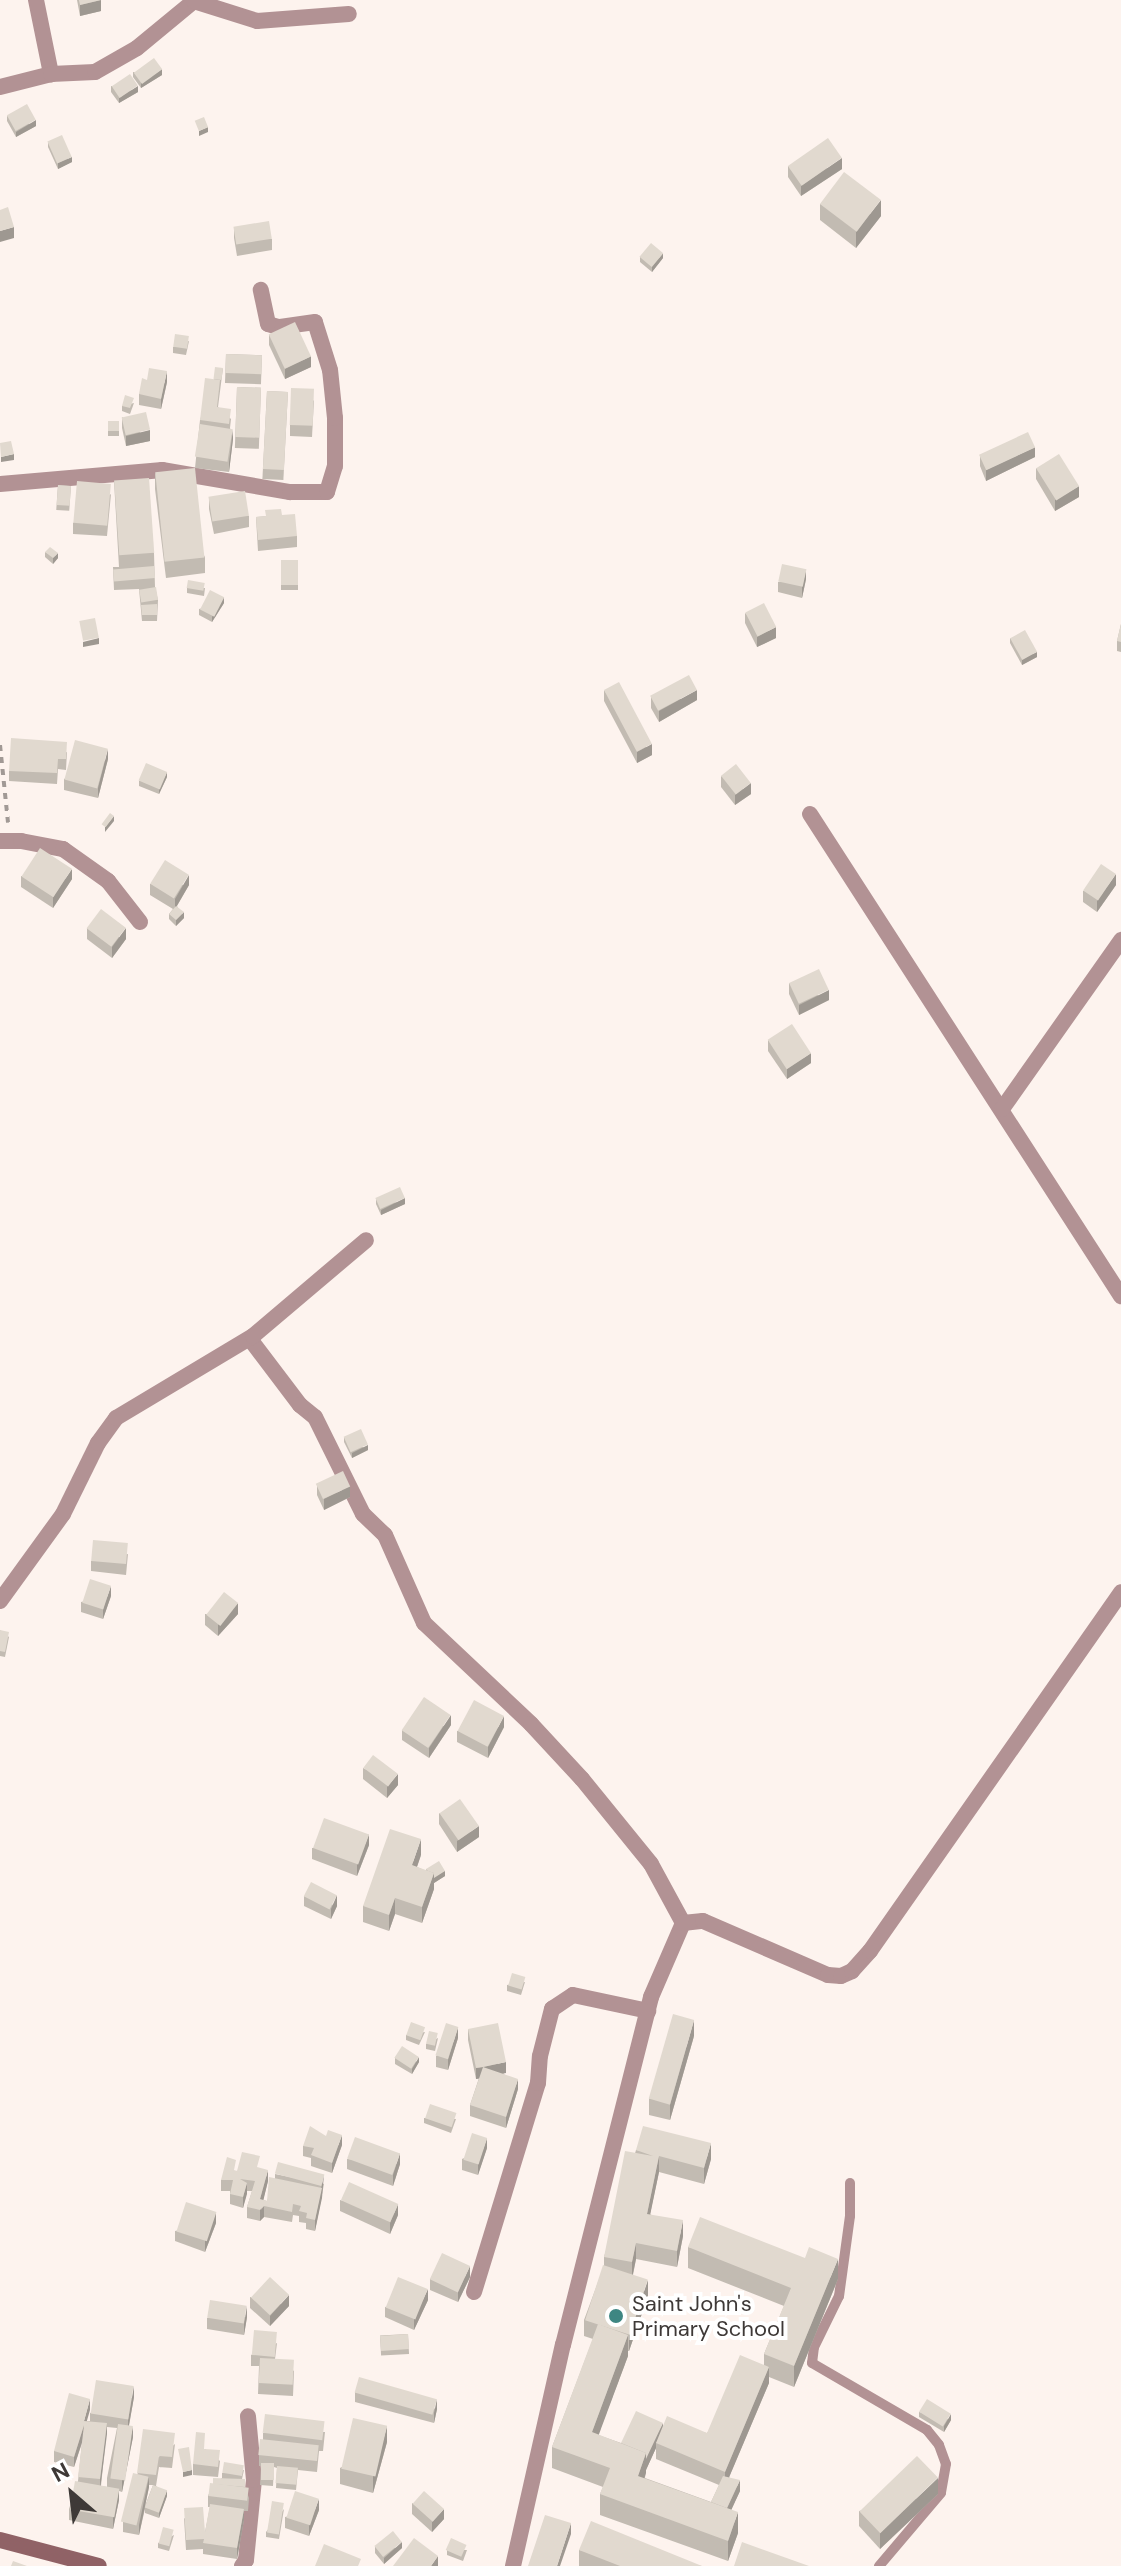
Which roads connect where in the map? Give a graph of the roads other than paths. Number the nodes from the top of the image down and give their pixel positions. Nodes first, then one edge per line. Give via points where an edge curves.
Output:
1 (36, 0) edge
2 (349, 14) dead end
3 (51, 74) junction
4 (0, 87) edge
5 (261, 290) dead end
6 (0, 484) edge
7 (810, 814) dead end
8 (4, 841) edge
9 (140, 922) dead end
10 (1121, 940) edge
11 (1002, 1109) junction
12 (366, 1240) dead end
13 (1121, 1296) edge
14 (250, 1339) junction
15 (1121, 1592) edge
16 (0, 1601) edge
17 (683, 1923) junction
18 (648, 2011) junction
19 (850, 2183) dead end
20 (474, 2292) dead end
21 (248, 2416) dead end
22 (0, 2540) edge
23 (99, 2566) edge
24 (242, 2566) edge
25 (513, 2566) edge
26 (879, 2566) edge

1 - 3 street
2 - 3 street via 257,21 194,1 137,48 95,72
3 - 4 street
5 - 6 street via 268,324 315,322 330,370 335,418 335,466 327,492 290,492 162,470
7 - 11 street
8 - 9 street via 63,849 108,881
10 - 11 street
11 - 13 street
12 - 14 street
14 - 16 street via 116,1418 63,1514
14 - 17 street via 315,1417 363,1514 385,1535 424,1623 582,1779 651,1864
15 - 17 street via 852,1971 828,1975 703,1921
17 - 18 street
18 - 20 street via 573,1995 552,2009 538,2083
18 - 25 street
19 - 26 lane via 839,2296 814,2347 812,2363 927,2430 946,2464 941,2493
21 - 24 street via 254,2480
22 - 23 street

